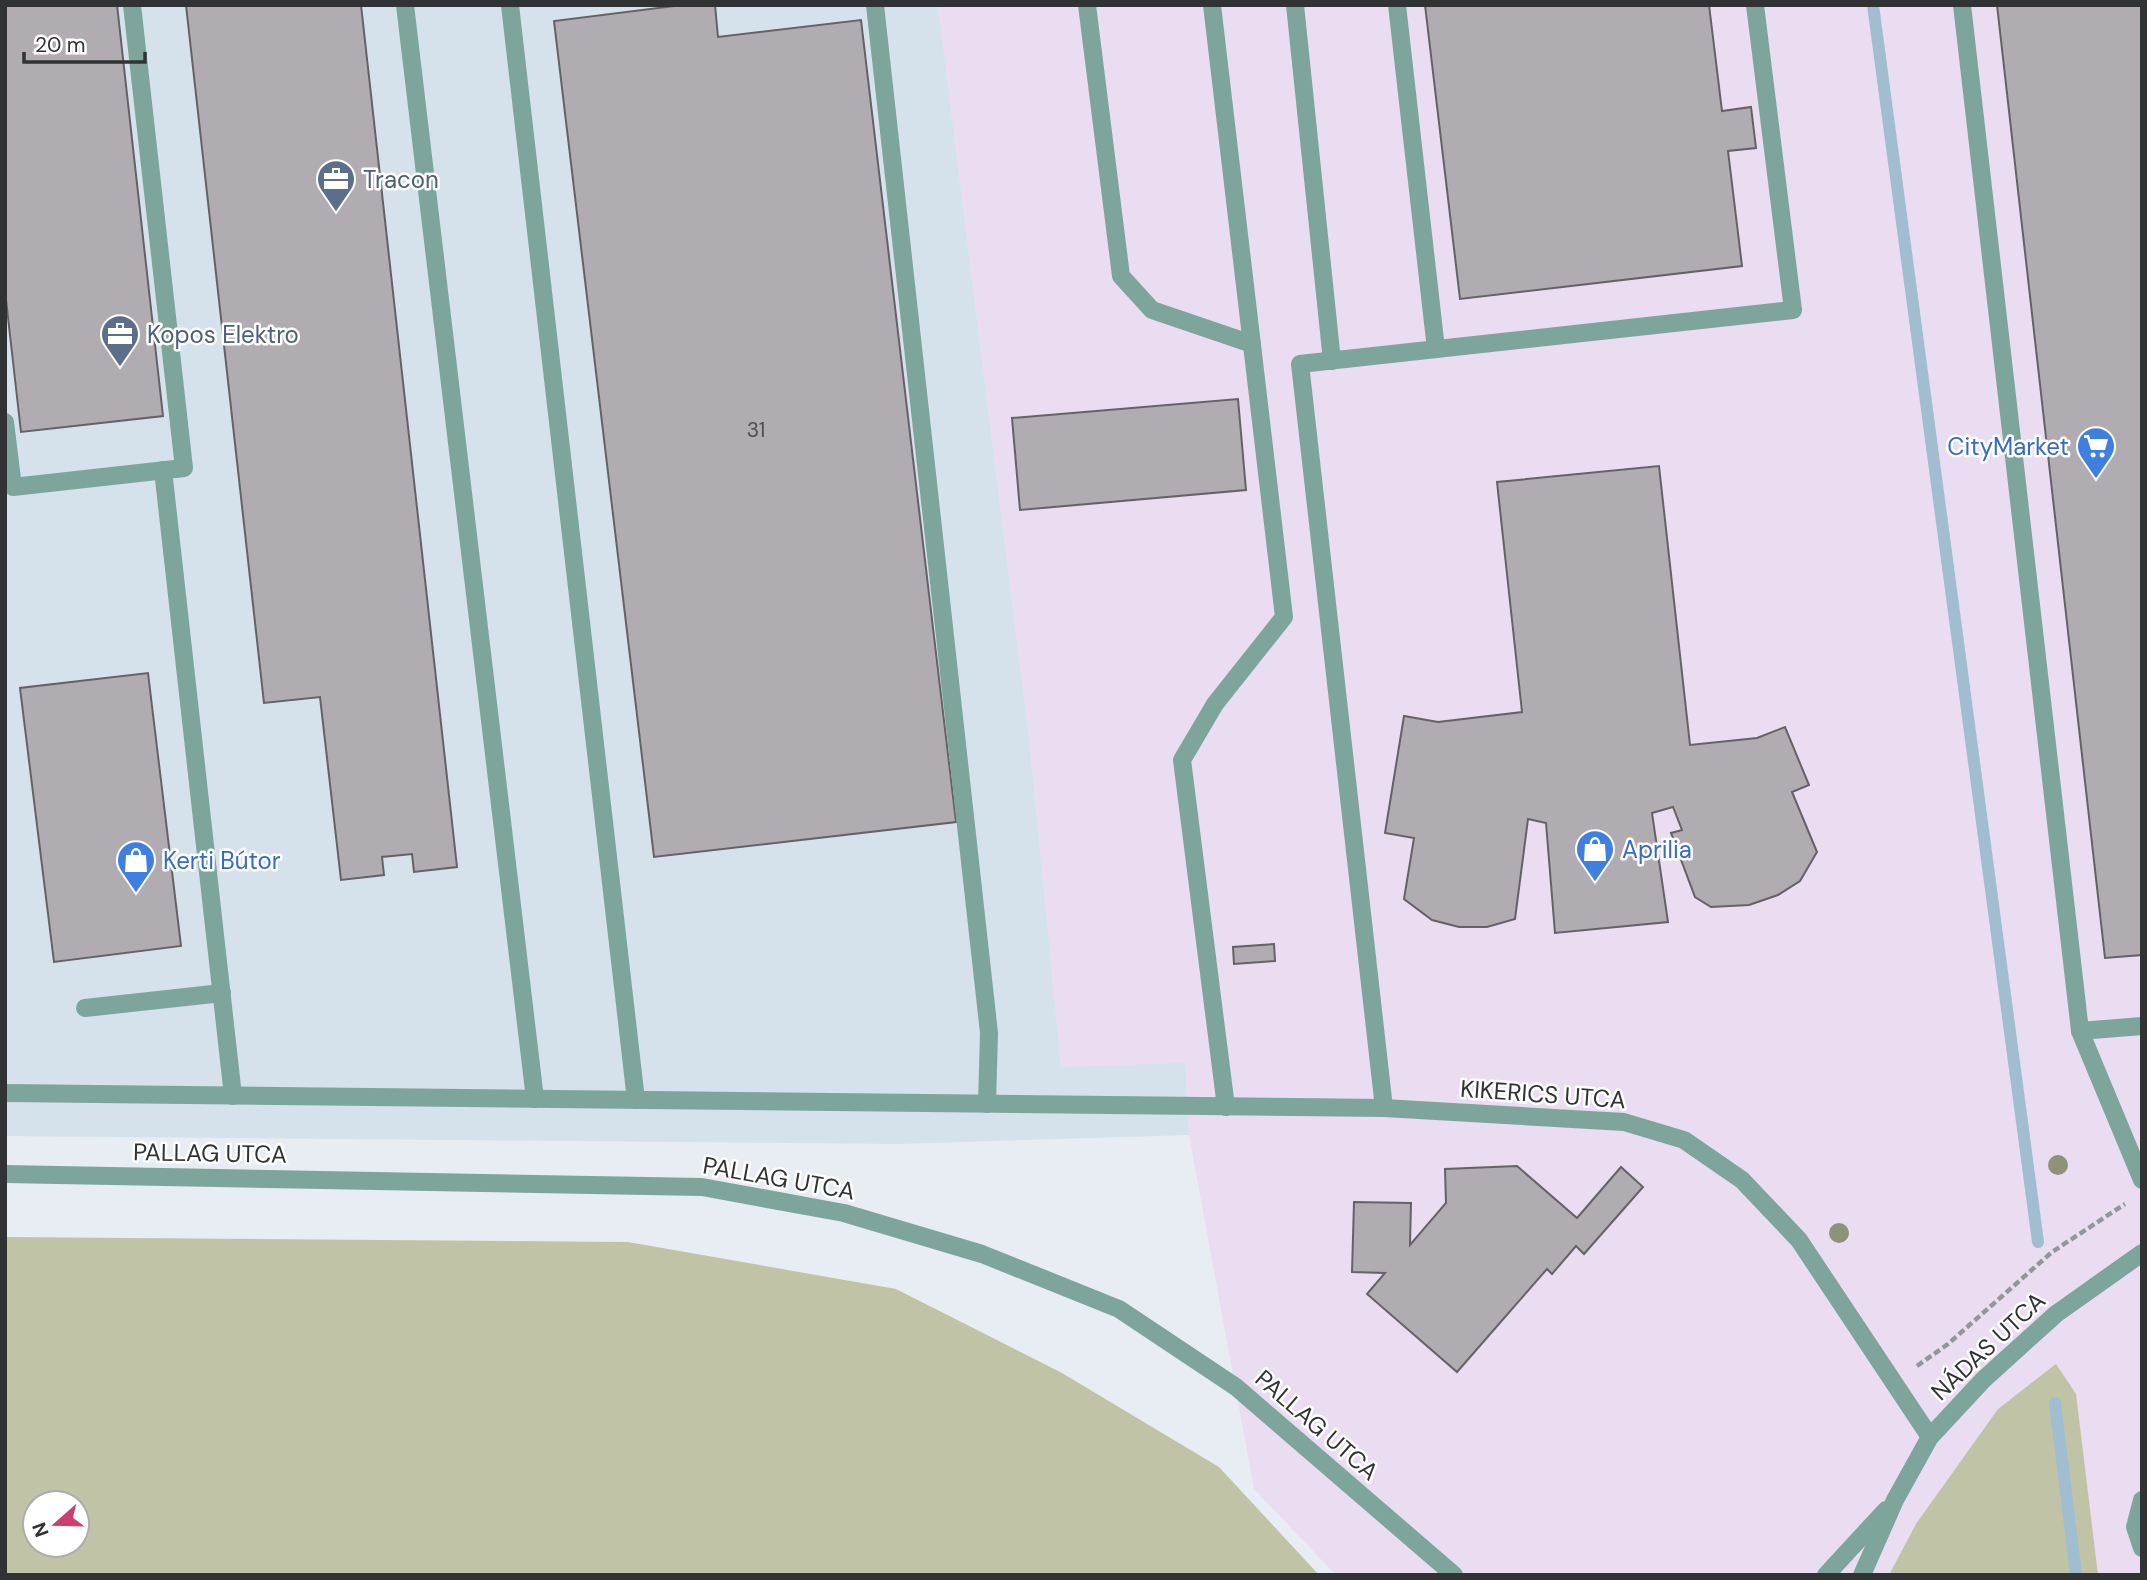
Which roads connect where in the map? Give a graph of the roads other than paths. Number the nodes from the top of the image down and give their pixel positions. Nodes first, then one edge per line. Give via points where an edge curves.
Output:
1 (132, 5) edge
2 (405, 5) edge
3 (510, 5) edge
4 (875, 5) edge
5 (1087, 5) edge
6 (1212, 5) edge
7 (1295, 5) edge
8 (1397, 5) edge
9 (1755, 5) edge
10 (1962, 5) edge
11 (1252, 344) junction
12 (1436, 349) junction
13 (1332, 361) junction
14 (5, 422) edge
15 (163, 470) junction
16 (222, 993) junction
17 (85, 1008) dead end
18 (2142, 1026) edge
19 (2080, 1031) junction
20 (5, 1093) edge
21 (233, 1096) junction
22 (535, 1099) junction
23 (636, 1100) junction
24 (987, 1104) junction
25 (1226, 1107) junction
26 (1384, 1108) junction
27 (5, 1174) edge
28 (2142, 1180) edge
29 (2142, 1253) edge
30 (1930, 1437) junction
31 (1895, 1500) junction
32 (2142, 1500) edge
33 (2142, 1548) edge
34 (1444, 1569) edge
35 (1454, 1575) edge
36 (1826, 1575) edge
37 (1862, 1575) edge

1 - 15 street via 184,468
2 - 22 street
3 - 23 street
4 - 24 street via 989,1033
5 - 11 street via 1121,276 1152,310
6 - 11 street
7 - 13 street
8 - 12 street
9 - 12 street via 1793,310
10 - 19 street
11 - 25 street via 1284,617 1215,704 1182,760
12 - 13 street
13 - 26 street via 1300,364
14 - 15 street via 13,487
15 - 16 street
16 - 17 street
16 - 21 street
18 - 19 street
19 - 28 street
20 - 21 street
21 - 22 street
22 - 23 street
23 - 24 street
24 - 25 street
25 - 26 street
26 - 30 street, KIKERICS UTCA via 1625,1122 1684,1140 1742,1180 1800,1240
27 - 34 street, PALLAG UTCA via 702,1187 844,1213 982,1254 1118,1309 1236,1387
29 - 30 street, NÁDAS UTCA via 2056,1314 1983,1380
30 - 31 street, NÁDAS UTCA
31 - 36 street, NÁDAS UTCA
31 - 37 street, NÁDAS UTCA
32 - 33 street via 2135,1527
34 - 35 street, PALLAG UTCA

